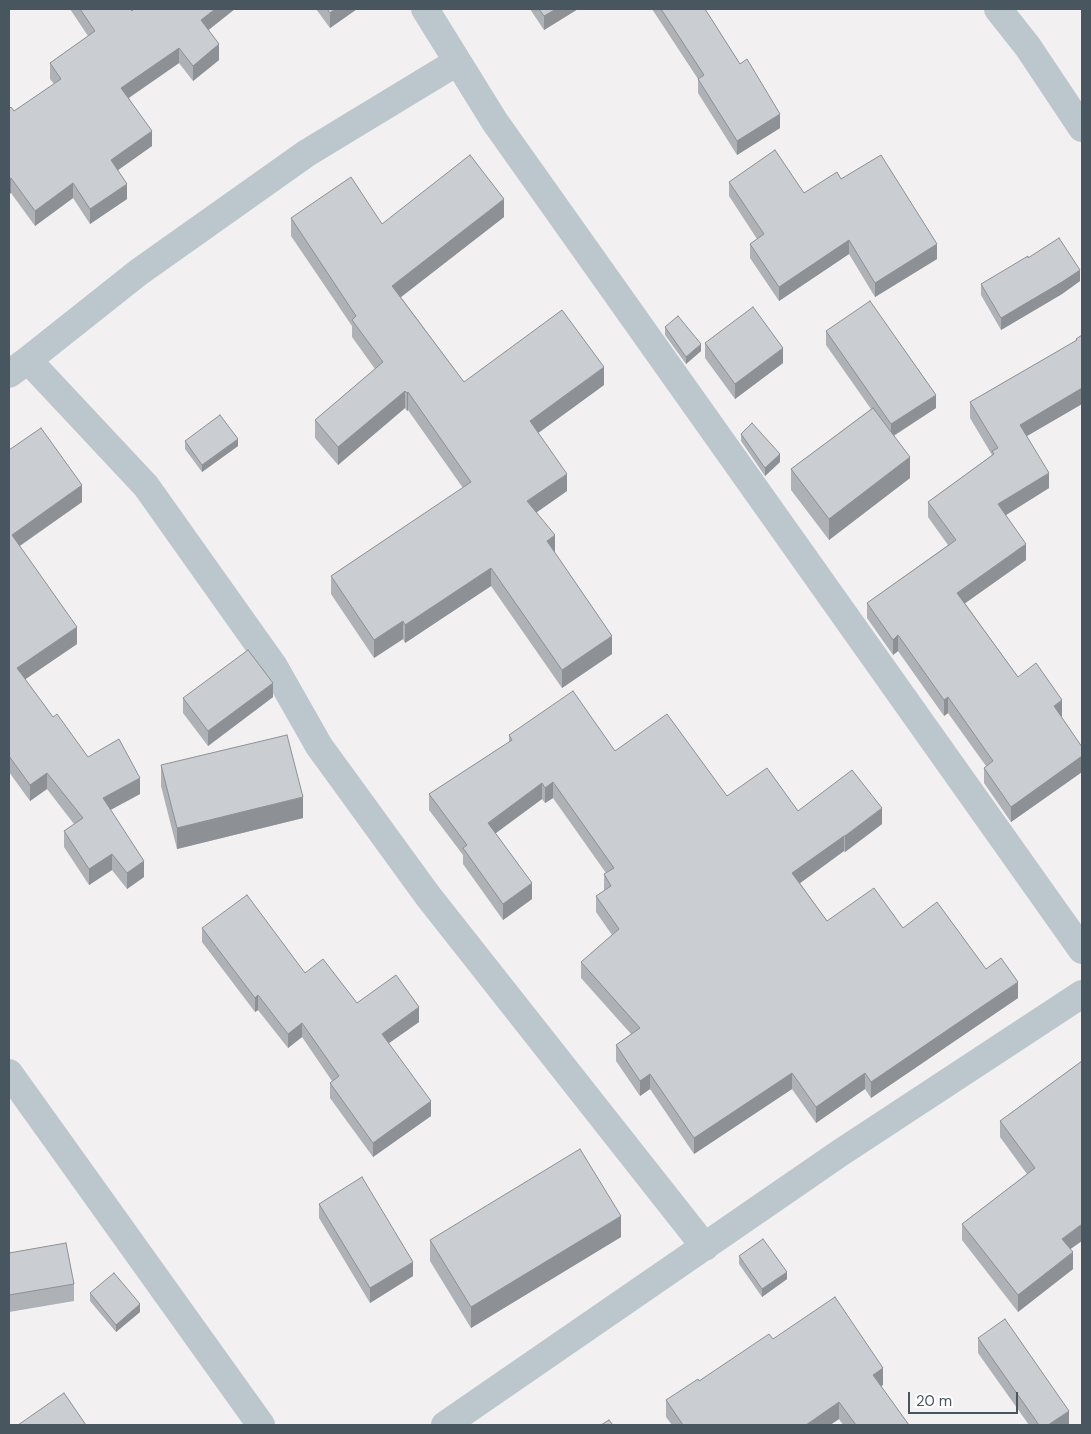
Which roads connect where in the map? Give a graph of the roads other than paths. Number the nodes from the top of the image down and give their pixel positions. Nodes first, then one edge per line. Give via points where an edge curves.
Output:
1 (425, 9) edge
2 (998, 9) edge
3 (457, 62) junction
4 (1082, 128) edge
5 (18, 367) edge
6 (1082, 950) edge
7 (1082, 994) edge
8 (9, 1074) edge
9 (705, 1247) junction
10 (261, 1425) edge
11 (445, 1425) edge

1 - 3 street
2 - 4 street via 1028,47
3 - 5 street via 307,153 139,272
3 - 6 street via 495,122
5 - 9 street via 146,486 273,666 319,746 428,896
7 - 9 street via 848,1148
8 - 10 street
9 - 11 street

